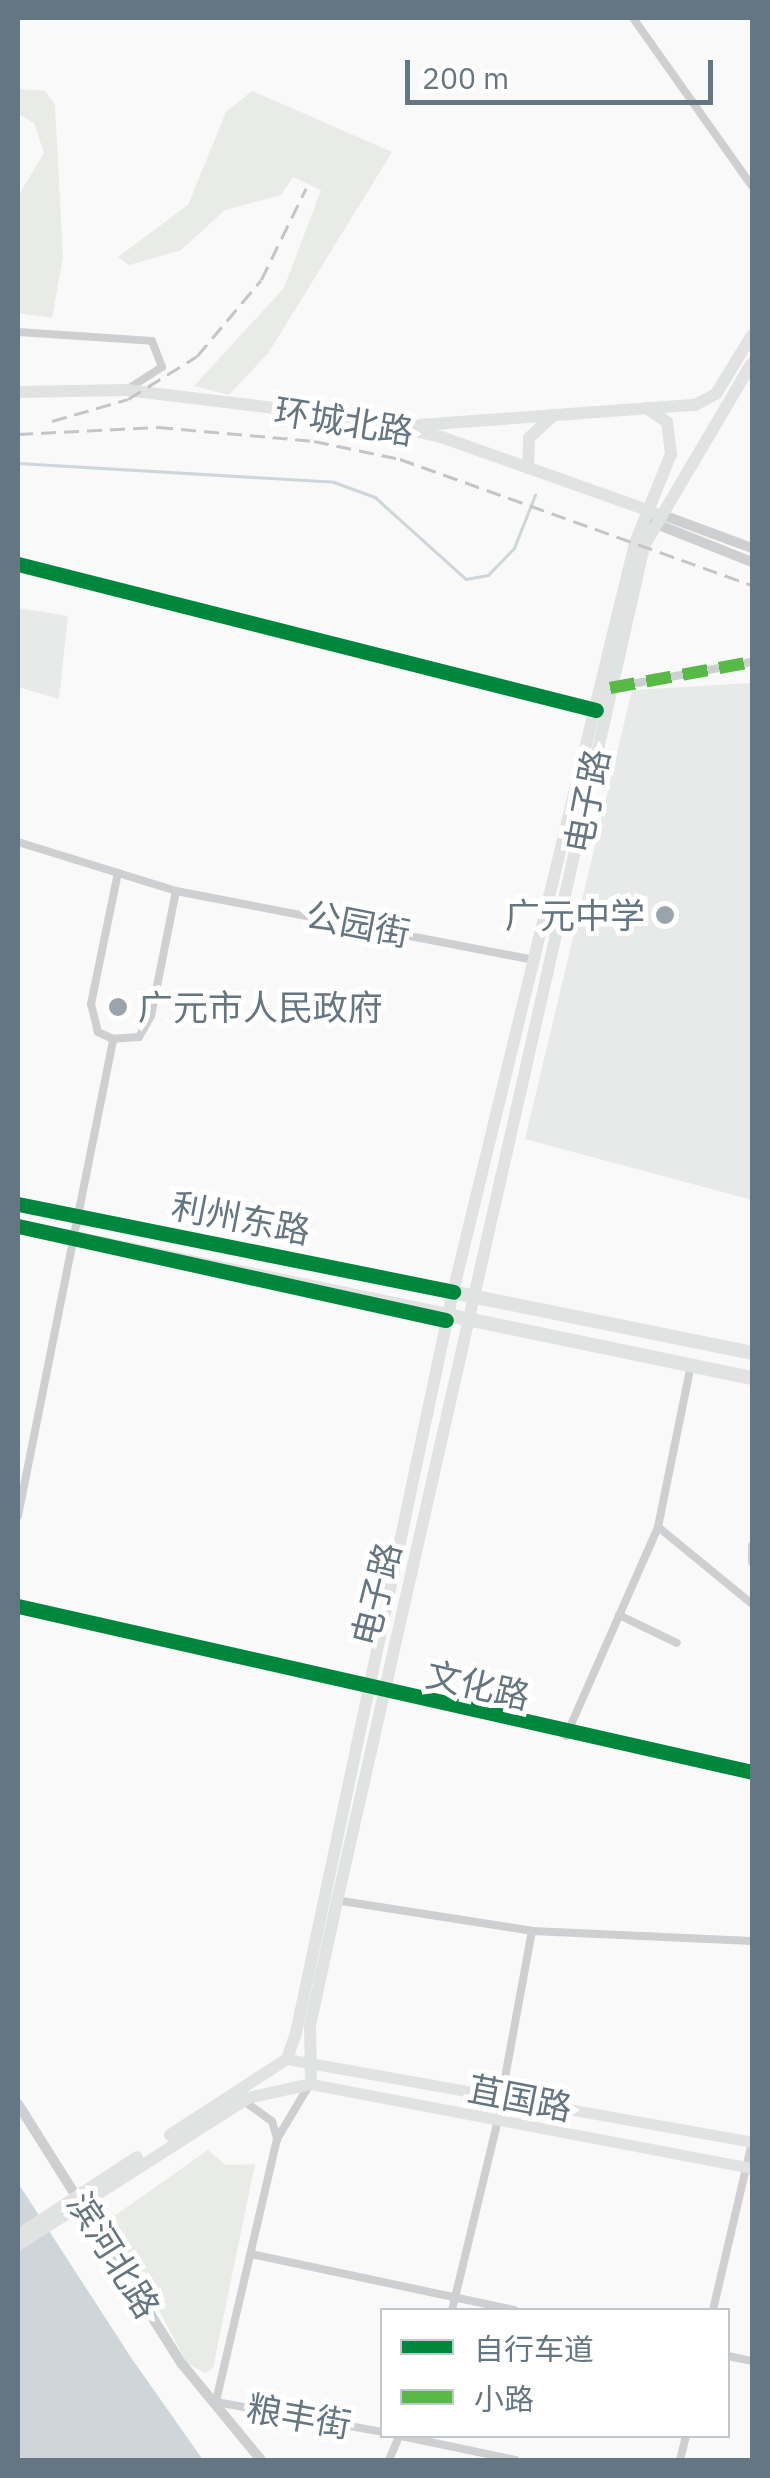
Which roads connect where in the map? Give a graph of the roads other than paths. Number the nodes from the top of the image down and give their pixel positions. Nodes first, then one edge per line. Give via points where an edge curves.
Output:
1 (633, 18) edge
2 (752, 186) edge
3 (18, 332) edge
4 (752, 335) edge
5 (752, 363) edge
6 (126, 390) junction
7 (18, 392) edge
8 (646, 408) junction
9 (554, 415) junction
10 (394, 426) junction
11 (528, 468) junction
12 (667, 472) junction
13 (629, 502) junction
14 (654, 516) junction
15 (752, 548) edge
16 (752, 562) edge
17 (18, 564) edge
18 (752, 662) edge
19 (610, 688) junction
20 (596, 710) junction
21 (18, 842) edge
22 (118, 873) junction
23 (176, 891) junction
24 (538, 961) junction
25 (113, 1038) junction
26 (18, 1204) edge
27 (78, 1216) junction
28 (18, 1226) edge
29 (74, 1238) junction
30 (453, 1292) junction
31 (478, 1295) junction
32 (446, 1320) junction
33 (471, 1326) junction
34 (752, 1353) edge
35 (691, 1364) junction
36 (752, 1378) edge
37 (18, 1516) edge
38 (658, 1527) junction
39 (752, 1546) edge
40 (752, 1562) edge
41 (752, 1604) edge
42 (18, 1606) edge
43 (619, 1615) junction
44 (676, 1644) dead end
45 (376, 1692) junction
46 (566, 1736) junction
47 (752, 1772) edge
48 (330, 1899) junction
49 (532, 1931) junction
50 (752, 1941) edge
51 (287, 2059) junction
52 (315, 2064) junction
53 (311, 2084) junction
54 (502, 2094) junction
55 (244, 2100) junction
56 (18, 2104) edge
57 (499, 2116) junction
58 (184, 2131) junction
59 (277, 2139) junction
60 (752, 2143) edge
61 (749, 2167) edge
62 (18, 2234) edge
63 (18, 2245) edge
64 (251, 2254) junction
65 (457, 2298) junction
66 (453, 2308) edge
67 (504, 2308) edge
68 (714, 2308) edge
69 (216, 2402) junction
70 (380, 2432) edge
71 (410, 2438) edge
72 (261, 2460) edge
73 (516, 2460) edge

1 - 2 street
3 - 6 street via 156,343 162,367
4 - 8 main road via 726,380 695,405
5 - 14 main road, 电子路
6 - 7 main road, 环城北路
6 - 10 main road, 环城北路
8 - 9 main road
8 - 12 main road via 672,436
9 - 10 main road
9 - 11 main road via 529,438
10 - 11 main road, 环城北路
11 - 13 main road, 环城北路
12 - 13 main road
12 - 14 main road
13 - 14 main road, 环城北路
14 - 15 street
14 - 16 street
14 - 19 main road, 电子路
14 - 20 main road, 电子路
17 - 20 street
18 - 19 street
19 - 31 main road, 电子路
20 - 24 main road, 电子路
21 - 22 street
22 - 23 street, 公园街
22 - 25 street via 92,1004 98,1032
23 - 24 street, 公园街
23 - 25 street via 151,1016 138,1037
24 - 30 main road, 电子路
25 - 27 street
26 - 27 highway, 利州东路
27 - 29 street
27 - 30 highway, 利州东路
28 - 29 highway, 利州东路
29 - 32 highway, 利州东路
29 - 37 street
30 - 31 highway, 利州东路
30 - 32 main road, 电子路
31 - 33 main road, 电子路
31 - 34 highway, 利州东路
32 - 33 highway, 利州东路
32 - 45 main road, 电子路
33 - 35 highway, 利州东路
33 - 45 main road, 电子路
35 - 36 highway, 利州东路
35 - 38 street
38 - 41 street
38 - 43 street
39 - 40 street
42 - 45 street, 文化路
43 - 44 street
43 - 46 street
45 - 46 street, 文化路
45 - 48 main road, 电子路
46 - 47 street, 文化路
48 - 49 street
48 - 51 main road, 电子路
48 - 52 main road, 电子路 via 310,2026
49 - 50 street
49 - 54 street
51 - 52 main road, 苴国路
51 - 58 main road
52 - 53 main road, 电子路
52 - 54 main road, 苴国路
53 - 55 main road
53 - 57 main road, 苴国路
53 - 59 street
54 - 60 main road, 苴国路
55 - 58 main road
55 - 59 street via 272,2121
56 - 69 street, 滨河北路 via 182,2364
57 - 61 main road, 苴国路
57 - 65 street
58 - 62 main road
58 - 63 main road
59 - 64 street
60 - 61 street
61 - 68 street
64 - 65 street
64 - 69 street
65 - 66 street
65 - 67 street
69 - 70 street, 粮丰街
69 - 72 street, 滨河北路
71 - 73 street, 粮丰街

